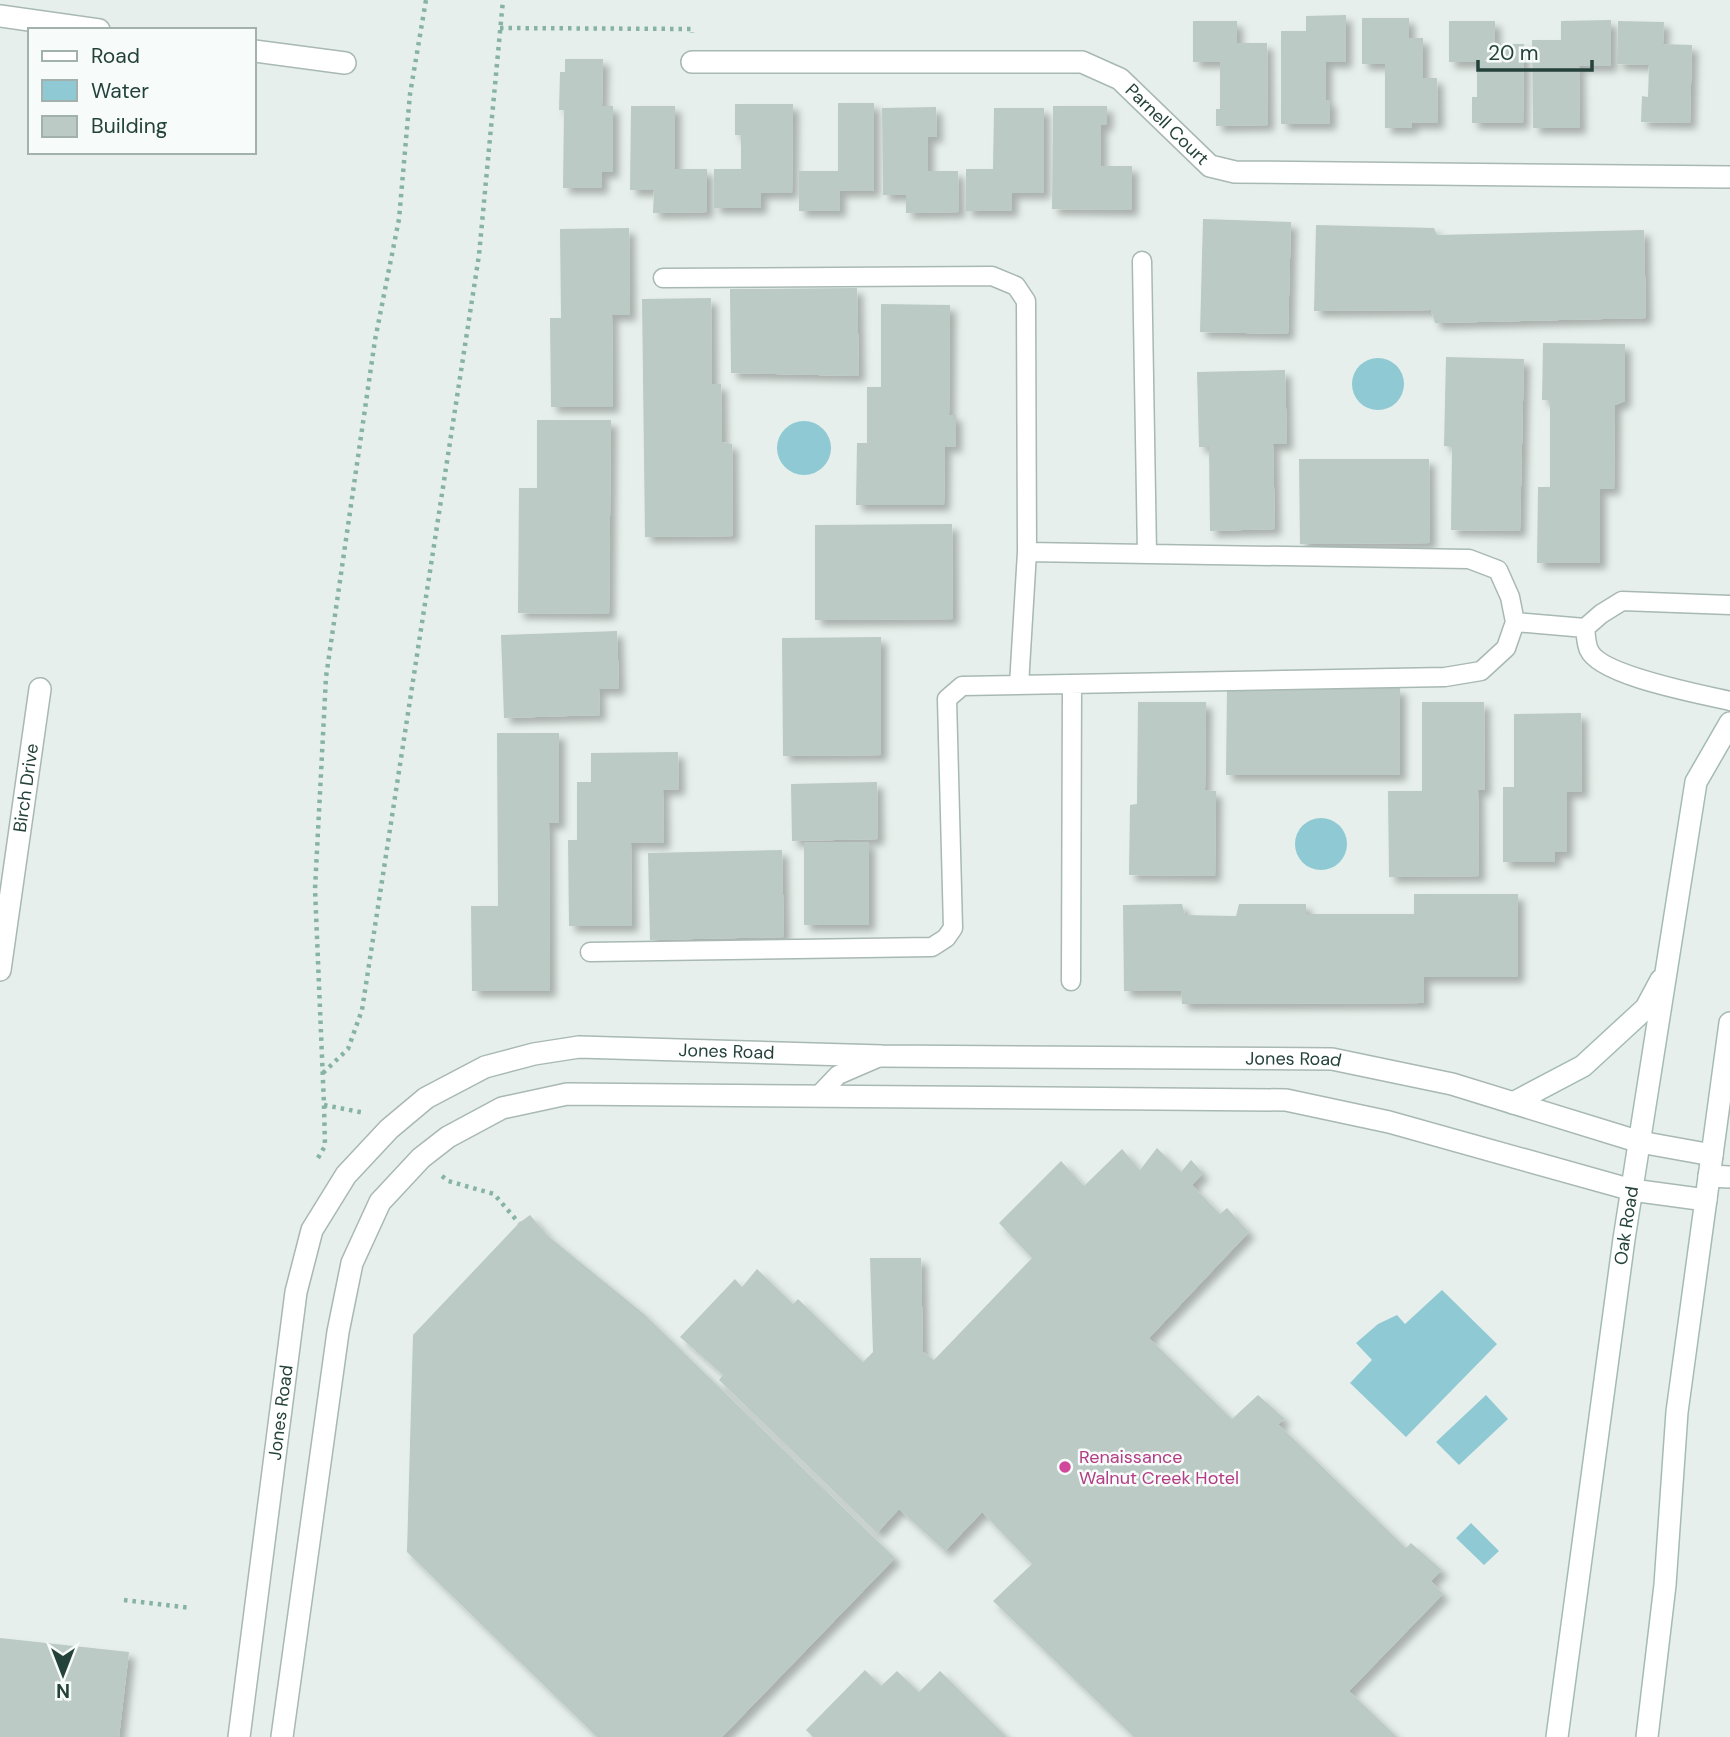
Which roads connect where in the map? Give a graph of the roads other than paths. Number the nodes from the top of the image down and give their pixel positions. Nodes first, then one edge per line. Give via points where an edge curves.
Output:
1 (0, 16) edge
2 (85, 28) edge
3 (256, 51) edge
4 (692, 62) road end
5 (345, 63) dead end
6 (1730, 177) edge
7 (1142, 261) dead end
8 (663, 278) dead end
9 (1027, 552) junction
10 (1147, 554) junction
11 (1730, 605) edge
12 (1515, 622) junction
13 (1585, 628) junction
14 (1019, 685) junction
15 (1072, 685) junction
16 (40, 689) dead end
17 (1730, 701) edge
18 (1730, 723) edge
19 (590, 952) dead end
20 (1668, 969) junction
21 (0, 970) edge
22 (1071, 981) dead end
23 (1730, 1023) edge
24 (882, 1056) junction
25 (819, 1095) junction
26 (1513, 1103) junction
27 (1640, 1142) junction
28 (1712, 1155) junction
29 (1720, 1177) edge
30 (1632, 1190) junction
31 (1706, 1200) junction
32 (239, 1737) edge
33 (282, 1737) edge
34 (1558, 1737) edge
35 (1647, 1737) edge

1 - 2 street
3 - 5 street
4 - 6 street, Parnell Court via 1082,62 1120,79 1210,166 1235,172
7 - 10 lane
8 - 9 lane via 992,276 1017,286 1026,301
9 - 10 lane
9 - 14 lane
10 - 12 lane via 1469,559 1498,570
11 - 13 lane via 1622,601
12 - 13 lane
12 - 15 lane via 1506,648 1481,671 1445,677
13 - 17 lane via 1589,651 1605,667
14 - 15 lane
14 - 19 lane via 962,686 947,699 953,928 932,947
15 - 22 lane
16 - 21 street, Birch Drive
18 - 20 street, Oak Road via 1696,782
20 - 26 street via 1646,1008 1602,1050 1583,1066
20 - 27 street, Oak Road
23 - 28 street
24 - 25 lane via 838,1075
24 - 26 street, Jones Road via 1332,1059 1452,1084
24 - 32 street, Jones Road via 579,1047 485,1068 426,1098 389,1129 346,1175 312,1230 296,1292
25 - 30 street via 1286,1100 1390,1122
25 - 33 street via 567,1094 502,1108 421,1157 380,1202 352,1263 338,1332
26 - 27 street, Jones Road
27 - 28 street, Jones Road
27 - 30 street, Oak Road
28 - 29 street
29 - 31 street
30 - 31 street
30 - 34 street, Oak Road
31 - 35 street via 1676,1423 1665,1585

